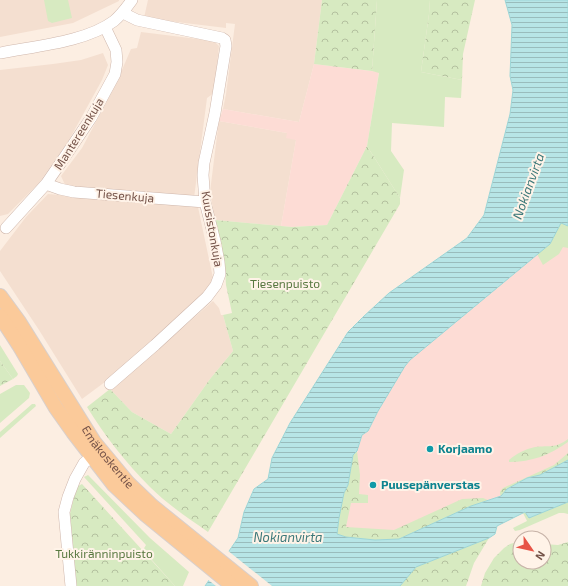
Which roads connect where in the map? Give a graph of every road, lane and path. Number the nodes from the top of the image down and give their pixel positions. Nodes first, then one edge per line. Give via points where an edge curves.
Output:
1 (132, 0) edge
2 (122, 13) junction
3 (105, 27) junction
4 (0, 53) edge
5 (46, 184) junction
6 (205, 202) junction
7 (6, 228) dead end
8 (0, 296) edge
9 (0, 316) edge
10 (110, 384) dead end
11 (91, 457) junction
12 (197, 549) junction
13 (70, 586) edge
14 (233, 586) edge
15 (251, 586) edge

1 - 2 street
2 - 3 street
2 - 6 street, Kuusistonkuja via 137,20 225,40 215,113 204,163
3 - 4 street via 70,40
3 - 5 street, Mantereenkuja via 116,50 114,74 91,118
5 - 6 street, Tiesenkuja via 74,192
5 - 7 street, Mantereenkuja
6 - 10 street, Kuusistonkuja via 219,262 220,274 216,285 207,297
8 - 12 main road, Emäkoskentie via 103,454 128,483
9 - 11 main road, Emäkoskentie via 56,408
11 - 12 main road, Emäkoskentie via 119,490 145,514
11 - 13 street via 84,463 75,480 64,512
12 - 14 main road, Emäkoskentie
12 - 15 main road, Emäkoskentie

